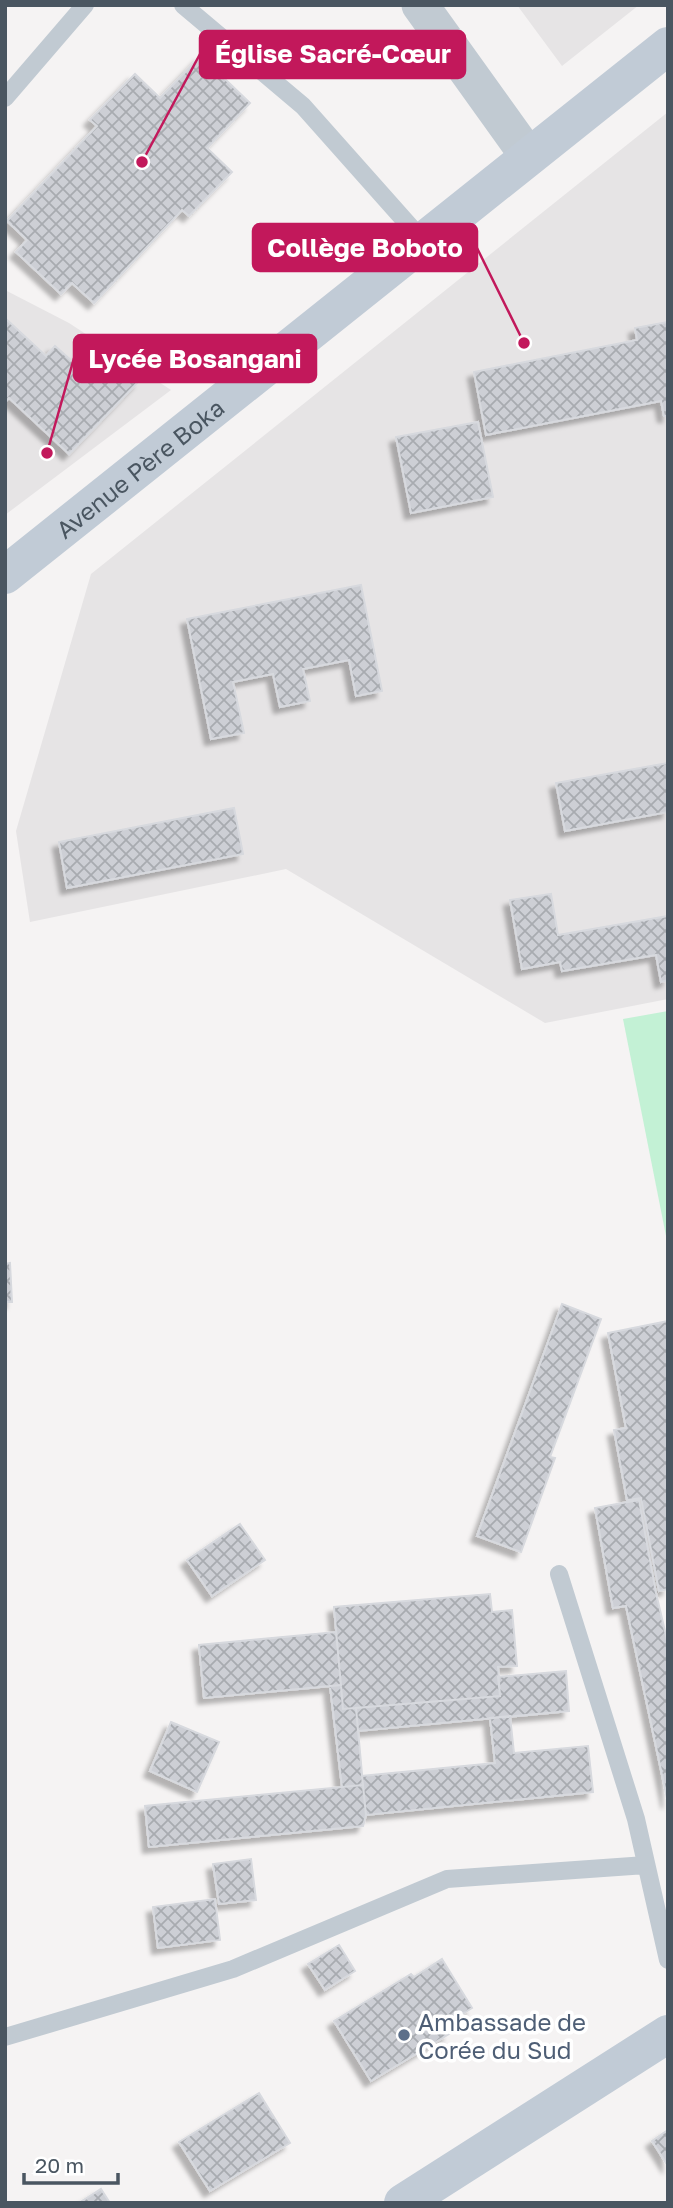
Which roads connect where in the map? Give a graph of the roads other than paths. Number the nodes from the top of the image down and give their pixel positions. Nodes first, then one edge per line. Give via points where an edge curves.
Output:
1 (85, 5) edge
2 (183, 5) edge
3 (420, 5) edge
4 (668, 46) edge
5 (5, 98) edge
6 (529, 156) junction
7 (423, 242) junction
8 (5, 575) edge
9 (559, 1574) dead end
10 (646, 1865) junction
11 (668, 1960) edge
12 (668, 2034) edge
13 (5, 2037) edge
14 (403, 2203) edge

1 - 5 lane
2 - 7 lane via 303,106
3 - 6 street
4 - 6 street, Avenue Père Boka
6 - 7 street, Avenue Père Boka
7 - 8 street, Avenue Père Boka
9 - 10 lane via 636,1819
10 - 11 lane
10 - 13 lane via 447,1879 233,1969
12 - 14 street

